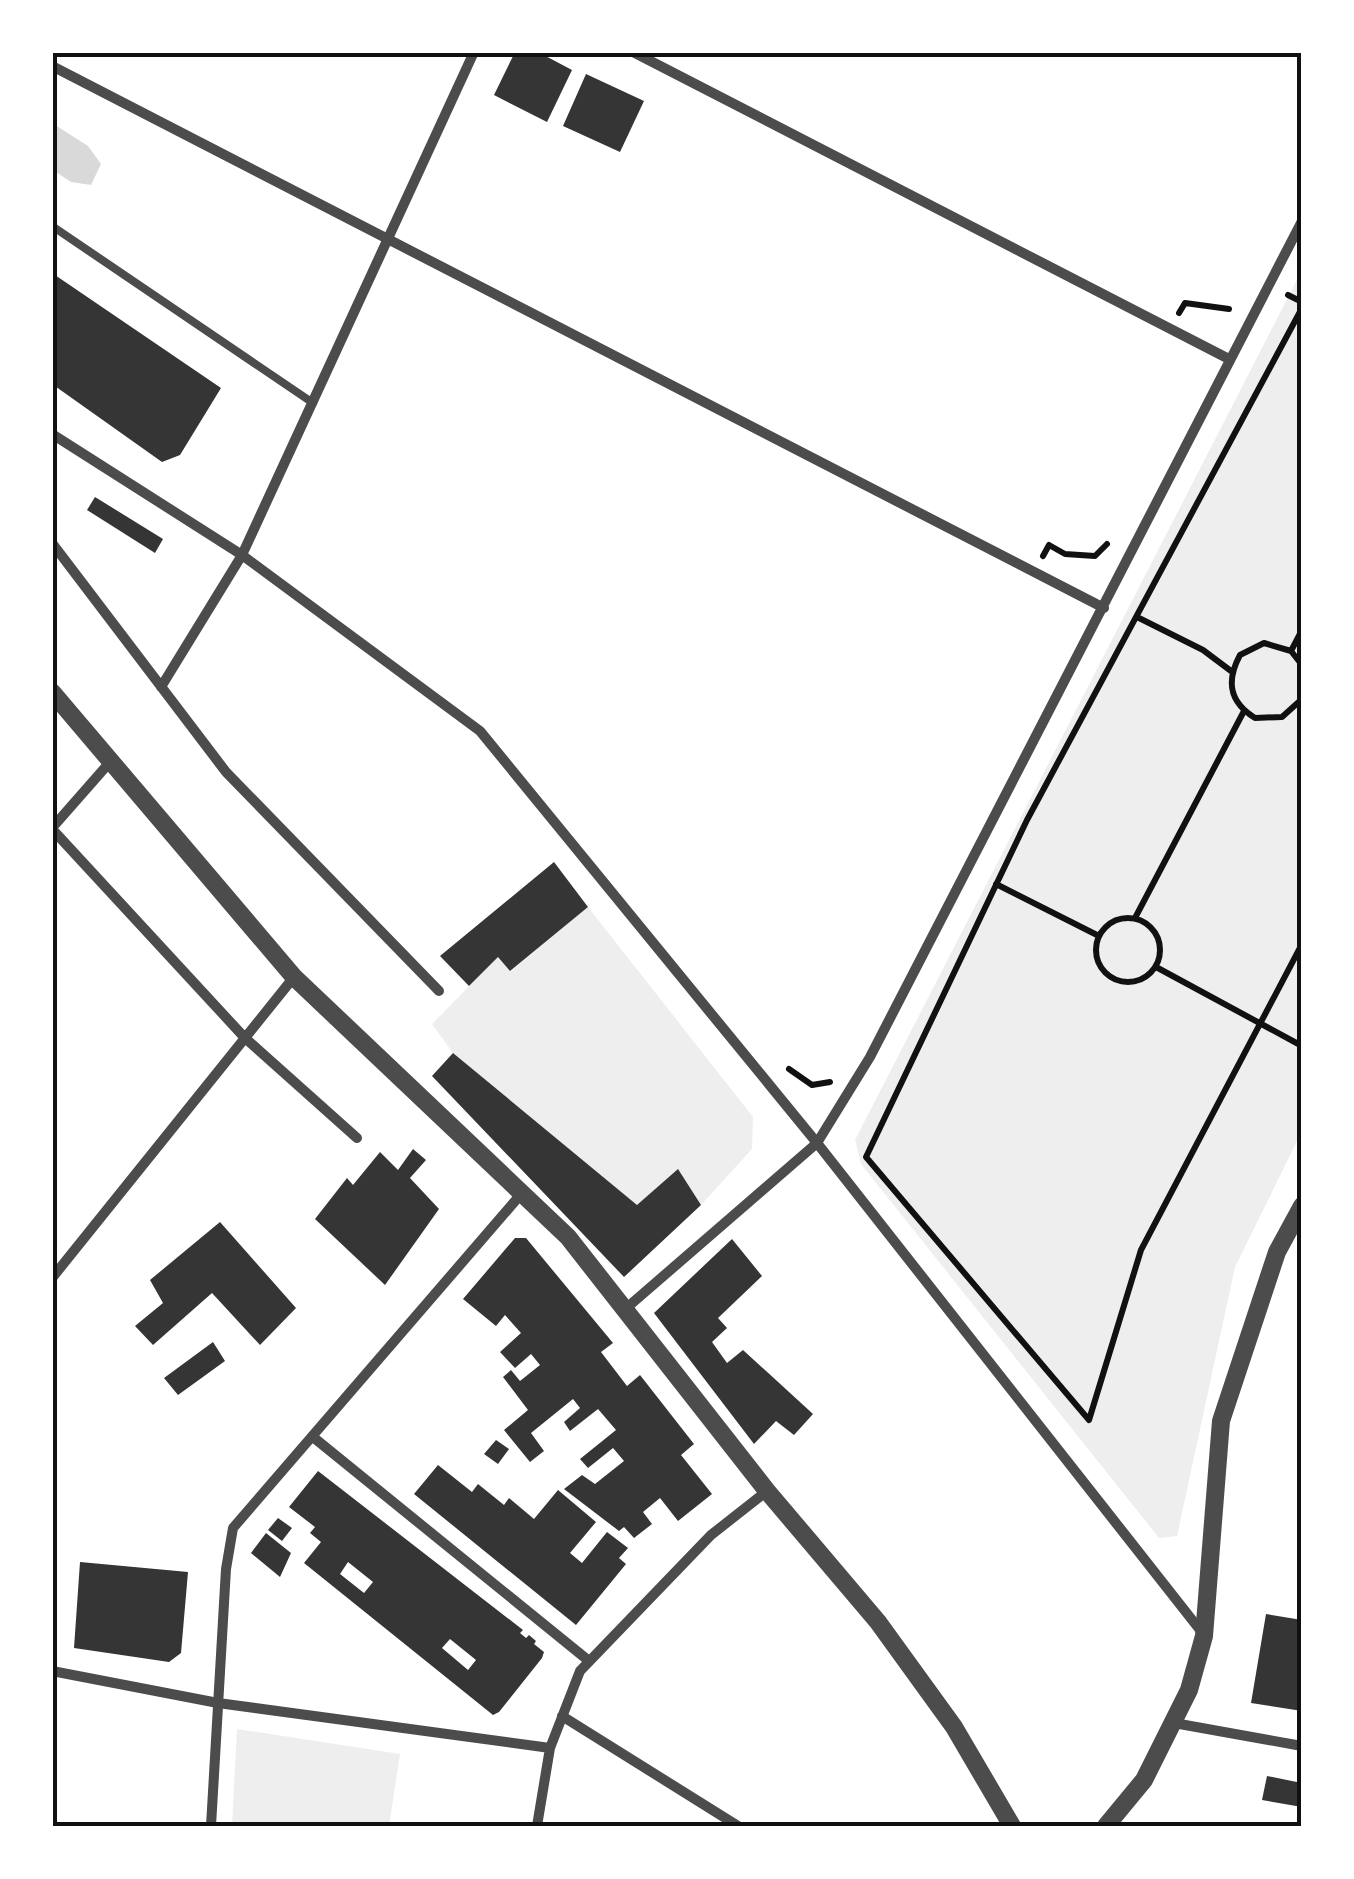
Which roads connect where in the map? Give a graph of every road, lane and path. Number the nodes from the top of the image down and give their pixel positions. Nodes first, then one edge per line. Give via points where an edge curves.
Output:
1 (474, 52) edge
2 (633, 52) edge
3 (52, 66) edge
4 (1302, 221) edge
5 (52, 226) edge
6 (389, 240) junction
7 (1302, 308) edge
8 (1227, 358) junction
9 (313, 403) junction
10 (52, 434) edge
11 (1139, 537) junction
12 (52, 543) edge
13 (1173, 550) junction
14 (242, 556) junction
15 (1036, 570) junction
16 (1104, 608) junction
17 (1137, 616) junction
18 (1302, 630) edge
19 (1291, 651) junction
20 (1302, 665) edge
21 (1231, 671) junction
22 (161, 686) junction
23 (52, 692) edge
24 (1301, 700) edge
25 (1244, 711) junction
26 (110, 762) junction
27 (52, 828) edge
28 (996, 884) junction
29 (1135, 918) junction
30 (1099, 936) junction
31 (1302, 944) edge
32 (1156, 967) junction
33 (294, 977) junction
34 (439, 991) dead end
35 (1258, 1024) junction
36 (245, 1038) junction
37 (1302, 1046) edge
38 (755, 1068) junction
39 (842, 1070) dead end
40 (357, 1138) dead end
41 (817, 1143) junction
42 (522, 1193) junction
43 (1302, 1206) edge
44 (52, 1278) edge
45 (622, 1311) junction
46 (313, 1438) junction
47 (767, 1492) junction
48 (1204, 1636) junction
49 (590, 1661) junction
50 (52, 1671) edge
51 (218, 1704) junction
52 (562, 1716) junction
53 (1174, 1724) junction
54 (1302, 1746) edge
55 (550, 1748) junction
56 (211, 1826) edge
57 (538, 1826) edge
58 (738, 1826) edge
59 (1012, 1826) edge
60 (1106, 1826) edge

1 - 6 street
2 - 8 street
3 - 6 street
4 - 8 street
5 - 9 lane
6 - 9 street
6 - 15 street
7 - 13 path
8 - 11 street
9 - 14 street
10 - 14 street
11 - 13 path
11 - 15 path via 1120,526 1094,556 1049,545
11 - 16 street
12 - 22 street
13 - 17 path
14 - 22 street
14 - 38 street via 480,731
15 - 16 street
16 - 41 street via 870,1056
17 - 21 path
17 - 28 path
18 - 19 path
19 - 20 path
19 - 21 path via 1277,644 1251,647
21 - 25 path via 1233,697
22 - 34 street via 226,772
23 - 26 street
24 - 25 path via 1282,718
25 - 29 path
26 - 27 street
26 - 33 street
27 - 36 street
28 - 30 path
28 - 35 path via 866,1157 1090,1420 1141,1250
29 - 30 path via 1113,922
29 - 32 path via 1156,934
30 - 32 path via 1098,961 1115,980 1139,981
31 - 35 path
32 - 35 path
33 - 36 street
33 - 42 street
35 - 37 path
36 - 40 street
36 - 44 street
38 - 39 path via 774,1049 812,1085 828,1083
38 - 41 street
41 - 45 street
41 - 48 street
42 - 45 street via 568,1237
42 - 46 street
43 - 48 street via 1276,1252 1221,1422
45 - 47 street
46 - 49 street
46 - 51 street via 232,1528
47 - 49 street via 711,1534
47 - 59 street via 878,1622
48 - 53 street
49 - 52 street
50 - 51 street
51 - 55 street
51 - 56 street
52 - 55 street
52 - 58 street
53 - 54 street
53 - 60 street via 1144,1780
55 - 57 street

